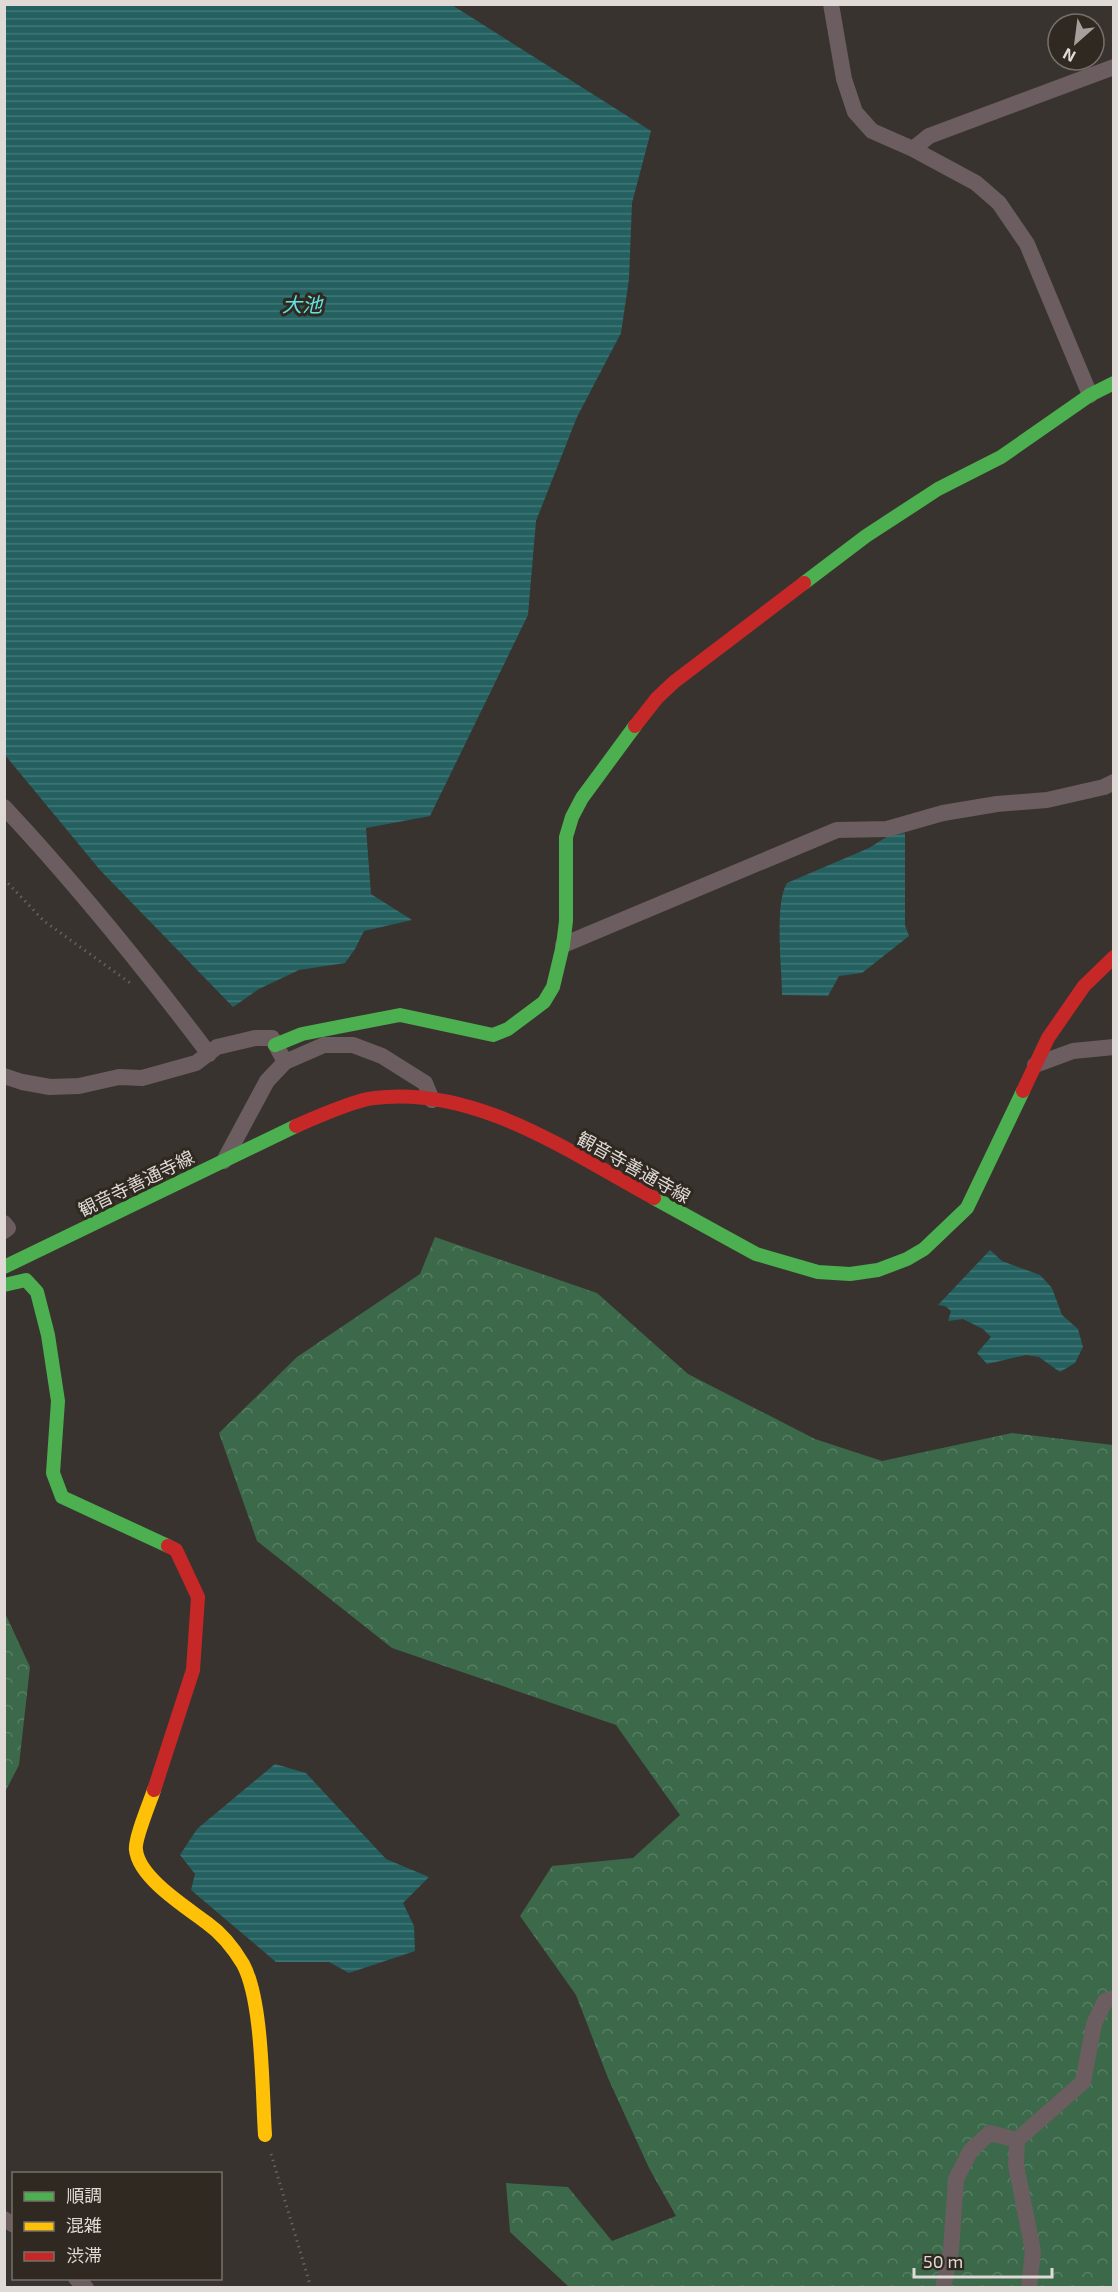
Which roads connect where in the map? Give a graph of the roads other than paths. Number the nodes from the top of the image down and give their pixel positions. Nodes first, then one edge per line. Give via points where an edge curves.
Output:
1 (831, 4) edge
2 (1113, 67) edge
3 (913, 149) junction
4 (1113, 383) edge
5 (1090, 395) junction
6 (1113, 782) edge
7 (4, 807) edge
8 (563, 945) junction
9 (1113, 957) edge
10 (274, 1045) junction
11 (1113, 1047) edge
12 (208, 1054) junction
13 (285, 1062) junction
14 (1035, 1065) junction
15 (4, 1076) edge
16 (432, 1100) junction
17 (224, 1161) junction
18 (4, 1223) edge
19 (4, 1231) edge
20 (4, 1267) edge
21 (4, 1286) edge
22 (1113, 1998) edge
23 (265, 2135) road end
24 (1017, 2140) junction
25 (943, 2288) edge
26 (1029, 2288) edge

1 - 3 street via 844,79 855,112 872,131
2 - 3 street via 929,136
3 - 5 street via 976,183 999,203 1027,244
4 - 5 street
5 - 8 street via 1001,457 938,489 866,536 657,698 588,789 572,817 566,837
6 - 8 street via 1047,800 943,813 887,829 837,830
7 - 12 street via 65,872
8 - 10 street via 553,987 544,1002 508,1029 493,1035 400,1015 302,1034
9 - 14 street, 観音寺善通寺線 via 1084,986 1048,1038
10 - 12 street via 272,1038 255,1038 217,1047
10 - 13 street
11 - 14 street via 1073,1051
12 - 15 street via 196,1063 142,1078 119,1077 79,1086 50,1087
13 - 16 street via 324,1046 353,1045 382,1056 425,1083
13 - 17 street via 267,1081
14 - 16 street, 観音寺善通寺線 via 967,1208 924,1250 878,1270 850,1274 818,1272 756,1254 514,1122
16 - 17 street, 観音寺善通寺線 via 372,1098 311,1119
17 - 20 street, 観音寺善通寺線
18 - 19 street via 8,1228
21 - 23 street via 26,1280 37,1292 58,1401 54,1473 62,1497 176,1550 198,1596 193,1670 135,1848 139,1865 180,1905 209,1924 244,1966 256,2006
22 - 24 street via 1105,2001 1094,2024 1083,2082
24 - 25 street via 990,2133 971,2150 956,2179 951,2250
24 - 26 street via 1016,2165 1033,2251

